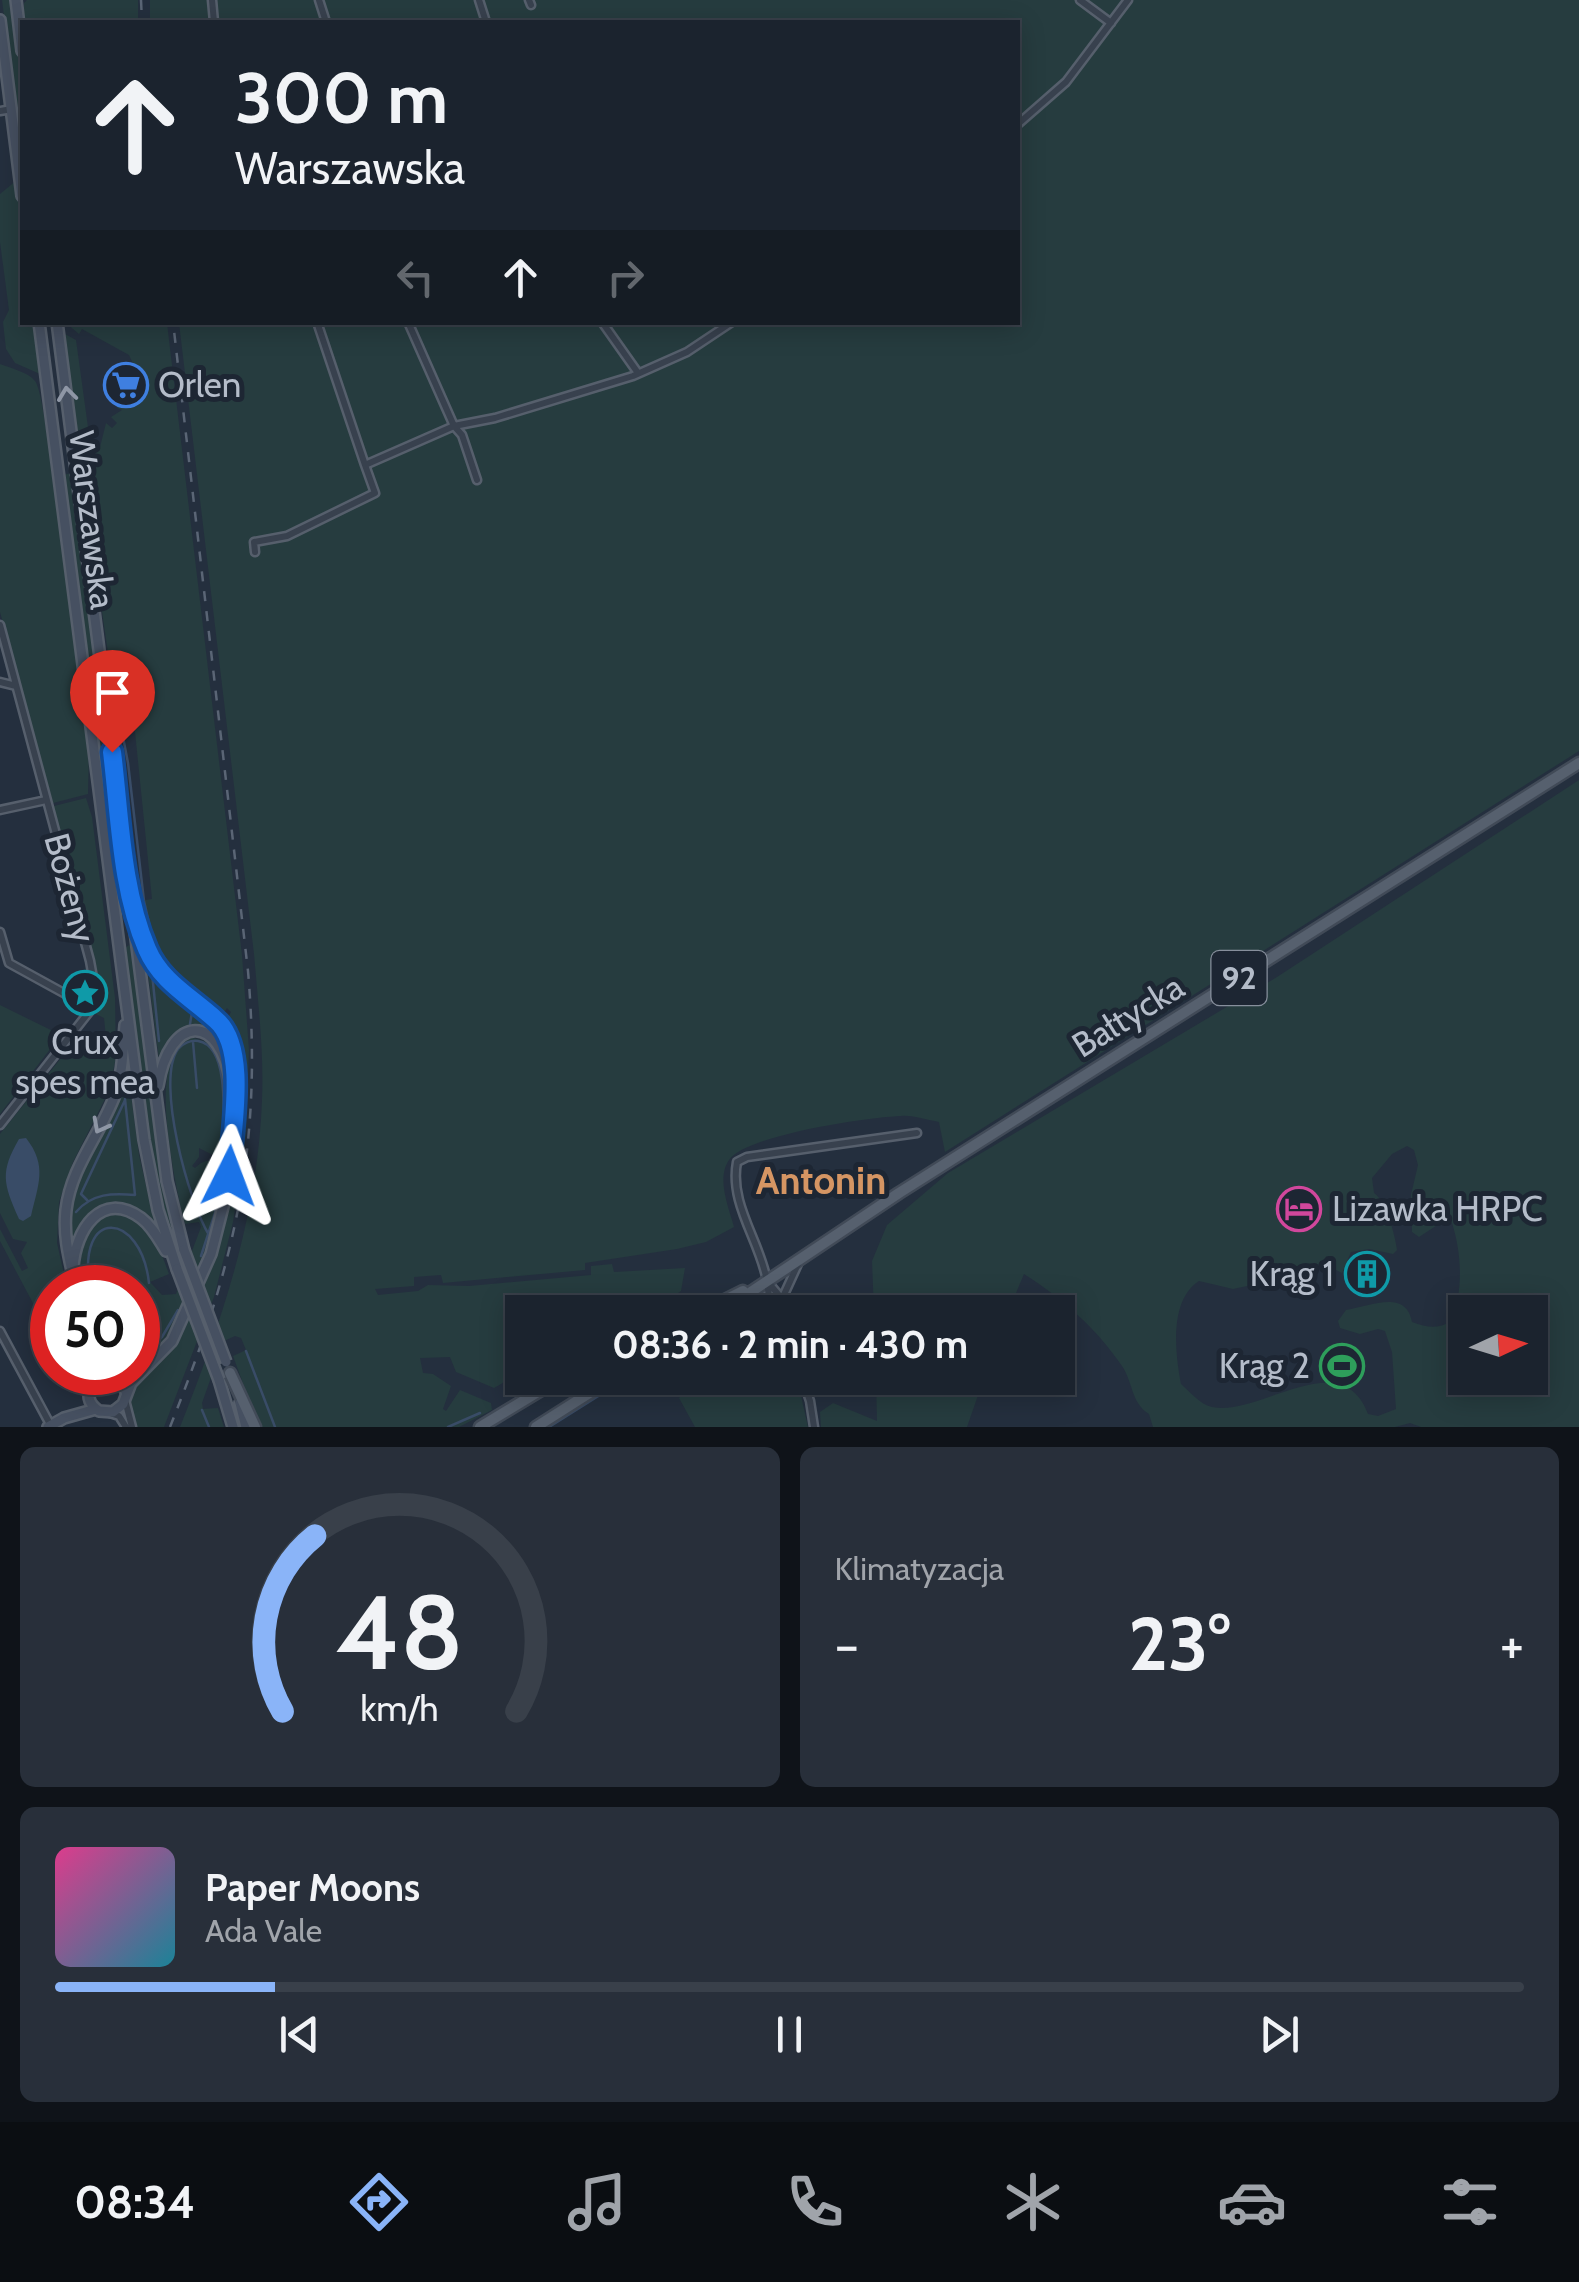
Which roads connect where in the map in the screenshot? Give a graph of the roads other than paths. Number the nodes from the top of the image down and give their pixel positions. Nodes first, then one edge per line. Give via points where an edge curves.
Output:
1 (16, 0) edge
2 (1080, 0) edge
3 (1128, 0) edge
4 (0, 20) edge
5 (1112, 23) junction
6 (20, 34) edge
7 (12, 109) junction
8 (0, 111) edge
9 (1020, 122) edge
10 (20, 161) edge
11 (39, 325) edge
12 (58, 325) edge
13 (318, 325) edge
14 (409, 325) edge
15 (604, 325) edge
16 (728, 325) edge
17 (638, 373) junction
18 (454, 426) junction
19 (365, 465) junction
20 (76, 466) junction
21 (58, 468) junction
22 (477, 480) dead end
23 (255, 552) dead end
24 (0, 625) edge
25 (0, 682) edge
26 (18, 686) junction
27 (1579, 763) edge
28 (46, 800) junction
29 (0, 810) edge
30 (129, 887) junction
31 (0, 932) edge
32 (126, 998) junction
33 (91, 1008) junction
34 (157, 1104) junction
35 (232, 1109) junction
36 (0, 1125) edge
37 (918, 1132) dead end
38 (801, 1259) junction
39 (70, 1265) edge
40 (74, 1265) edge
41 (177, 1269) junction
42 (763, 1284) junction
43 (739, 1295) edge
44 (747, 1295) edge
45 (767, 1295) edge
46 (778, 1295) edge
47 (783, 1295) edge
48 (0, 1331) edge
49 (160, 1355) edge
50 (228, 1368) junction
51 (88, 1395) joint
52 (534, 1395) edge
53 (586, 1395) edge
54 (808, 1395) edge
55 (125, 1397) joint
56 (96, 1409) junction
57 (109, 1412) junction
58 (64, 1418) junction
59 (493, 1420) junction
60 (50, 1427) edge
61 (129, 1427) edge
62 (233, 1427) edge
63 (246, 1427) edge
64 (255, 1427) edge
65 (471, 1427) edge
66 (480, 1427) edge
67 (536, 1427) edge
68 (814, 1427) edge

1 - 6 main road
2 - 5 street
3 - 5 street
4 - 7 main road
5 - 9 street via 1066,82
7 - 8 street
7 - 10 main road
11 - 21 main road, Warszawska
20 -> 12 main road, Warszawska
13 - 19 street
14 - 18 street
15 - 17 street
16 - 17 street
17 - 18 street
18 - 19 street
18 - 22 street
19 - 23 street via 375,493 287,536 254,542
20 - 21 main road
20 - 30 main road, Warszawska
21 - 32 main road, Warszawska
24 - 26 street, Bożeny
25 - 26 street
26 - 28 street, Bożeny
27 - 38 main road, Bałtycka / 92
28 - 29 street
28 - 33 street, Bożeny via 92,969
30 - 34 main road, Warszawska
30 - 35 main road via 154,964 230,1036 236,1064
31 - 33 street via 9,964
32 -> 39 main road via 120,1080 66,1208
32 - 41 main road, Warszawska via 147,1158
33 - 36 street
34 - 35 main road via 168,1049 182,1034 198,1032 224,1052
34 - 50 main road, Warszawska, bridge via 184,1250
35 - 49 main road via 229,1176 216,1239 180,1326
37 - 42 street via 736,1162
38 - 42 main road, Bałtycka / 92
38 - 47 street
40 - 41 main road via 82,1229 113,1210 144,1221
41 - 62 main road, Warszawska, bridge
42 - 43 main road, Bałtycka / 92
42 - 44 main road, Bałtycka / 92
42 - 45 street
42 - 46 street
48 - 60 street
50 - 63 main road, Warszawska
50 - 64 main road
51 - 56 main road
51 - 58 main road
52 - 59 main road
53 - 67 main road
54 - 68 street
55 - 57 main road
55 - 61 street
56 - 57 main road
56 - 58 main road
57 - 61 street
58 - 60 main road
59 - 65 main road
59 - 66 main road

